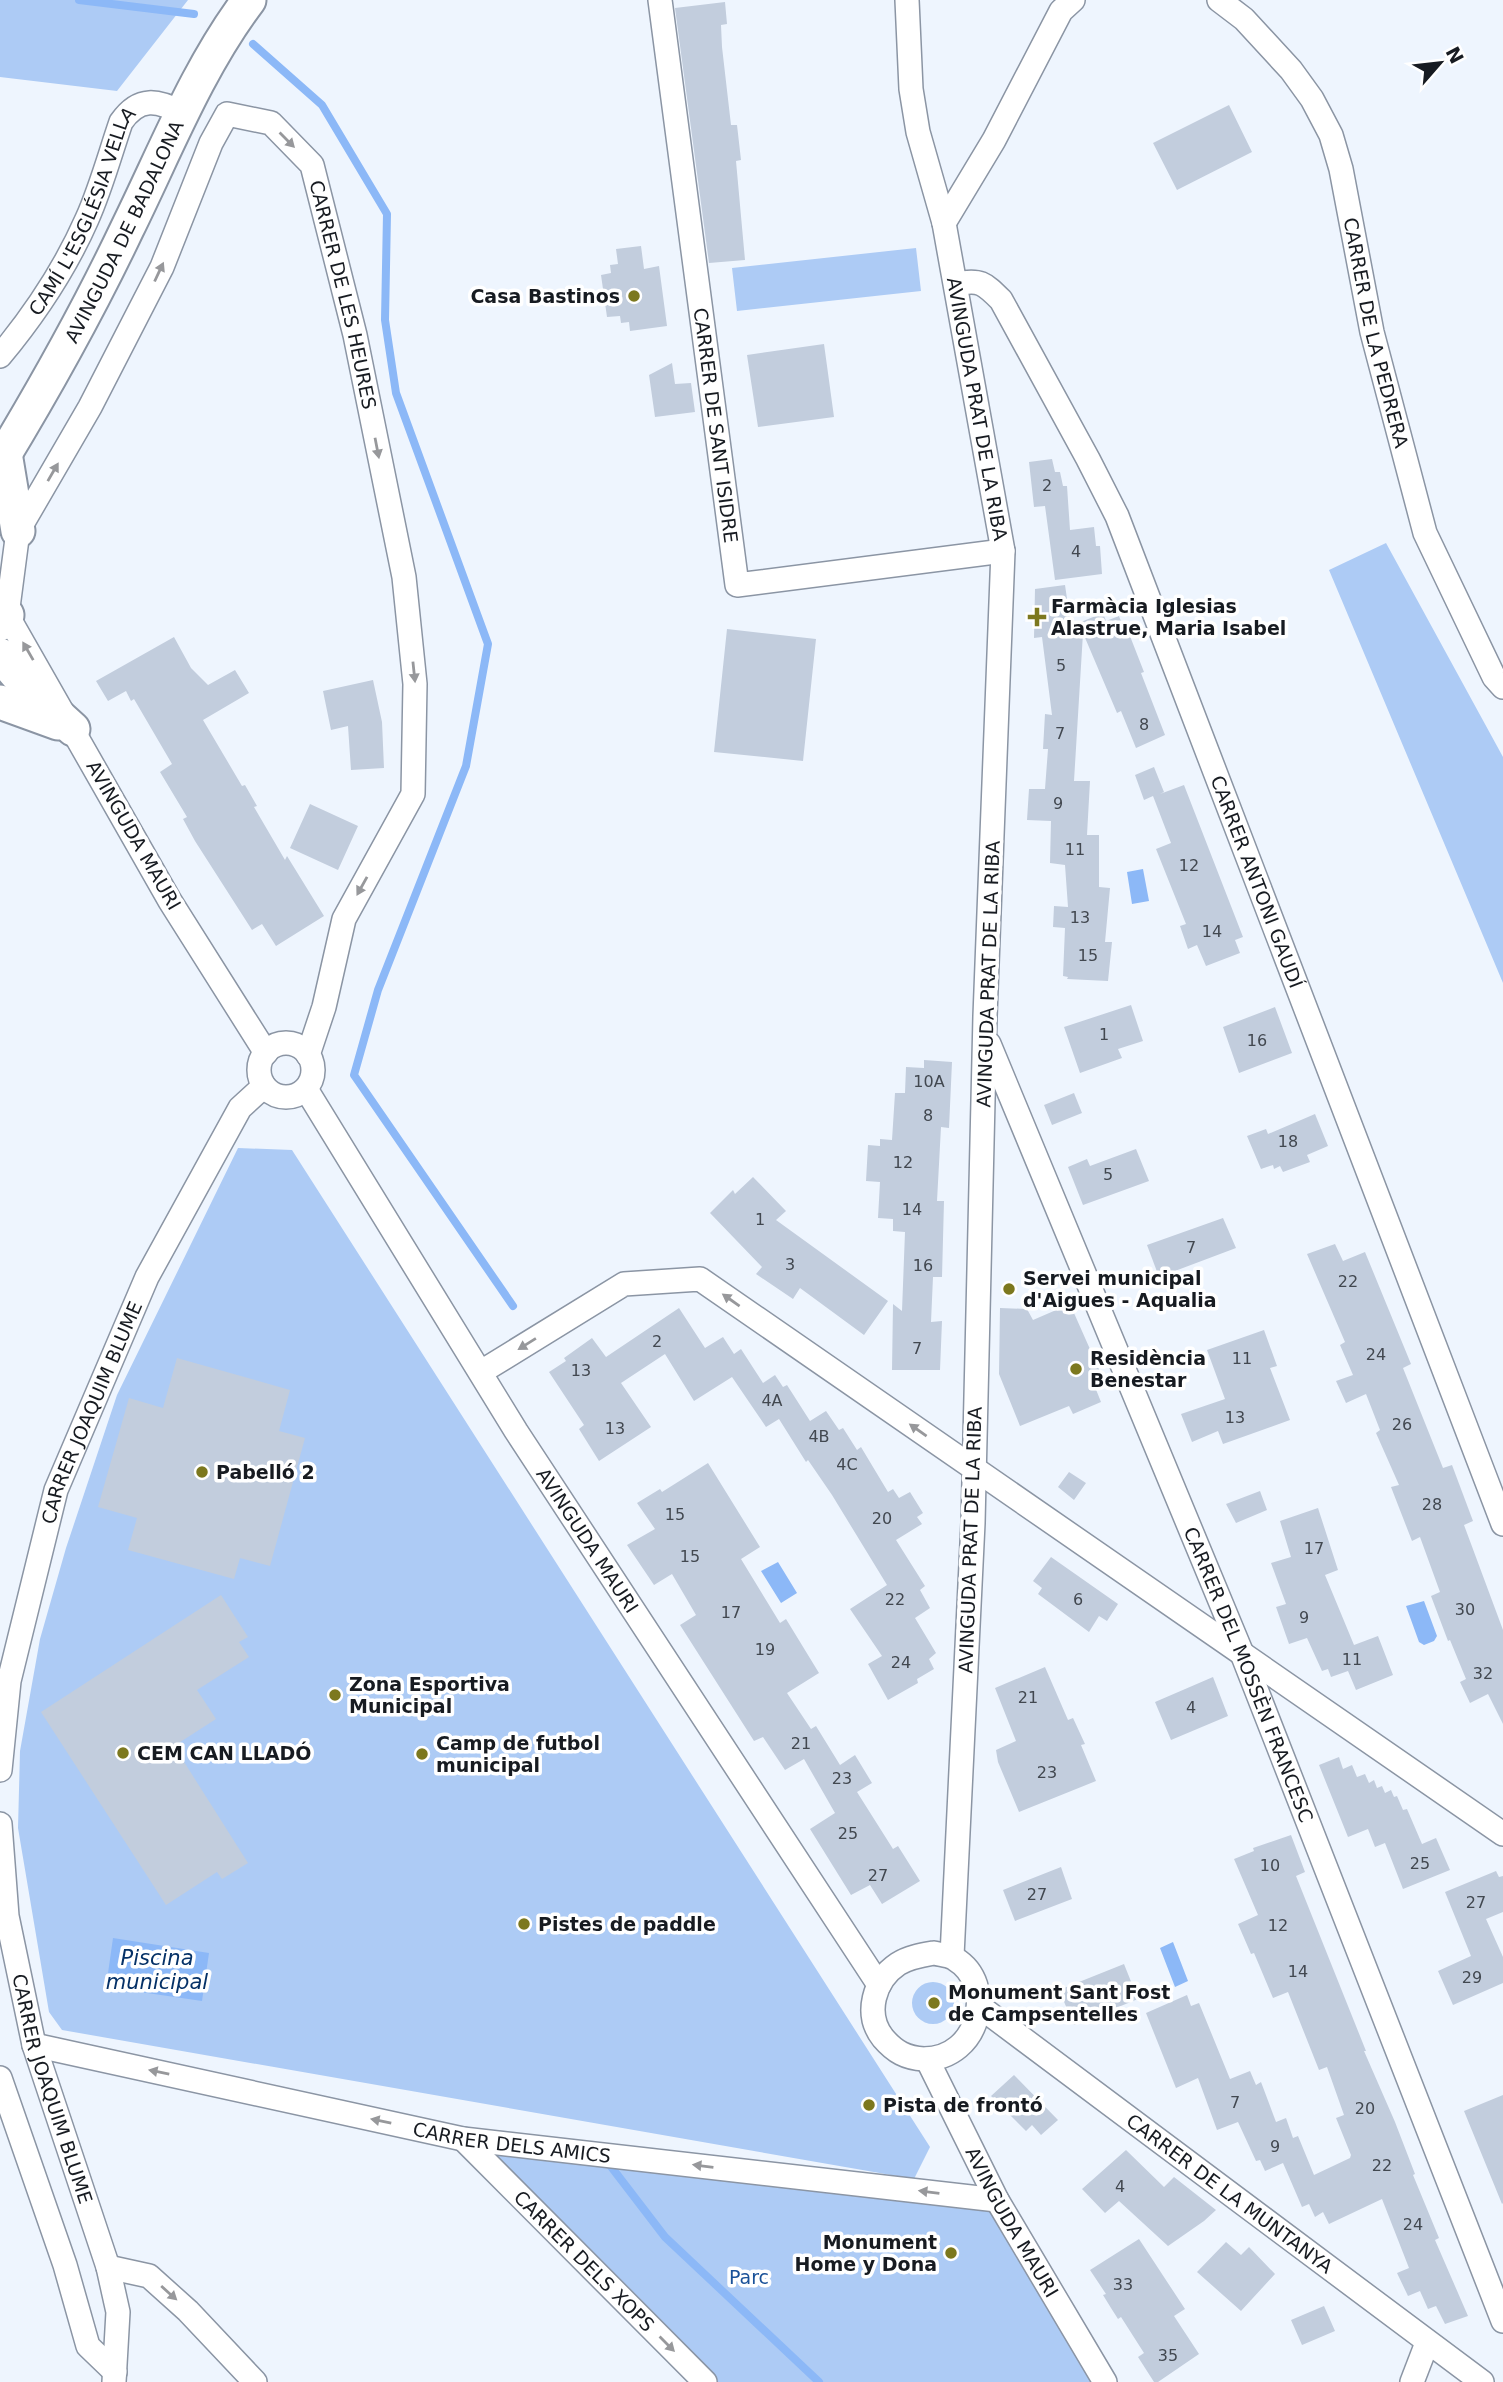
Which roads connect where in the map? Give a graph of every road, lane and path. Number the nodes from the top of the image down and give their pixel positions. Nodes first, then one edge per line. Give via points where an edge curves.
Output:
1 (249, 0) edge
2 (660, 0) edge
3 (908, 0) edge
4 (1073, 0) edge
5 (1219, 0) edge
6 (183, 113) junction
7 (943, 223) junction
8 (956, 284) junction
9 (0, 356) edge
10 (3, 458) edge
11 (18, 531) junction
12 (1003, 551) junction
13 (2, 616) edge
14 (0, 655) edge
15 (1503, 687) edge
16 (0, 702) edge
17 (73, 729) junction
18 (985, 1034) junction
19 (266, 1053) junction
20 (309, 1055) junction
21 (264, 1086) junction
22 (306, 1089) junction
23 (481, 1372) junction
24 (974, 1469) junction
25 (1503, 1524) edge
26 (1243, 1656) junction
27 (0, 1770) edge
28 (0, 1824) edge
29 (1503, 1834) edge
30 (952, 1956) junction
31 (879, 1984) junction
32 (979, 2006) junction
33 (34, 2045) junction
34 (927, 2059) junction
35 (0, 2078) edge
36 (463, 2139) junction
37 (997, 2200) junction
38 (108, 2267) junction
39 (1503, 2321) edge
40 (1427, 2343) junction
41 (114, 2377) edge
42 (255, 2382) edge
43 (705, 2382) edge
44 (1105, 2382) edge
45 (1412, 2382) edge
46 (1482, 2382) edge

1 - 6 street, AVINGUDA DE BADALONA
2 - 12 street, CARRER DE SANT ISIDRE via 737,585
3 - 7 street, AVINGUDA PRAT DE LA RIBA via 910,75 918,132
4 - 7 street via 1061,11 994,140
5 - 15 street, CARRER DE LA PEDRERA via 1244,19 1291,70 1331,135 1372,332 1425,533 1494,677
6 - 9 street, CAMÍ L'ESGLÉSIA VELLA via 150,102 128,111 64,268
6 - 10 street, AVINGUDA DE BADALONA via 95,296
7 - 8 street, AVINGUDA PRAT DE LA RIBA
8 - 12 street, AVINGUDA PRAT DE LA RIBA
8 - 25 street, CARRER ANTONI GAUDÍ via 986,284 1001,300 1117,516
10 - 11 street
11 - 13 street, CARRER DE LES HEURES
11 -> 20 street, CARRER DE LES HEURES via 90,407 162,267 227,114 271,123 312,164 355,335 404,578 415,684 413,794 344,919
12 - 18 street, AVINGUDA PRAT DE LA RIBA
17 -> 13 street, AVINGUDA MAURI
14 - 17 street
16 - 17 street
17 - 19 street, AVINGUDA MAURI via 170,901
18 - 24 street, AVINGUDA PRAT DE LA RIBA
18 - 26 street, CARRER DEL MOSSÈN FRANCESC
19 - 20 street via 287,1043
19 - 21 street via 259,1069
20 - 22 street via 313,1072
21 - 22 street via 285,1098
21 - 27 street, CARRER JOAQUIM BLUME via 240,1108 147,1277 56,1490 9,1681
22 - 23 street, AVINGUDA MAURI
24 -> 23 street via 700,1279 624,1283
23 - 31 street, AVINGUDA MAURI
24 - 26 street
24 - 30 street, AVINGUDA PRAT DE LA RIBA
26 - 29 street
26 - 39 street, CARRER DEL MOSSÈN FRANCESC
28 - 33 street, CARRER JOAQUIM BLUME via 7,1916
30 - 31 street via 916,1956 899,1963
30 - 32 street via 970,1975
31 - 34 street via 872,2006 880,2034 898,2054
32 - 34 street via 971,2034 963,2043 954,2052
32 - 40 street, CARRER DE LA MUNTANYA
36 -> 33 street, CARRER DELS AMICS
33 - 38 street, CARRER JOAQUIM BLUME
34 - 37 street, AVINGUDA MAURI
35 - 41 street via 88,2346
37 -> 36 street, CARRER DELS AMICS
36 -> 43 street, CARRER DELS XOPS
37 - 44 street, AVINGUDA MAURI
38 - 41 street, CARRER JOAQUIM BLUME via 118,2312
38 -> 42 street via 149,2276
40 - 45 street
40 - 46 street, CARRER DE LA MUNTANYA

